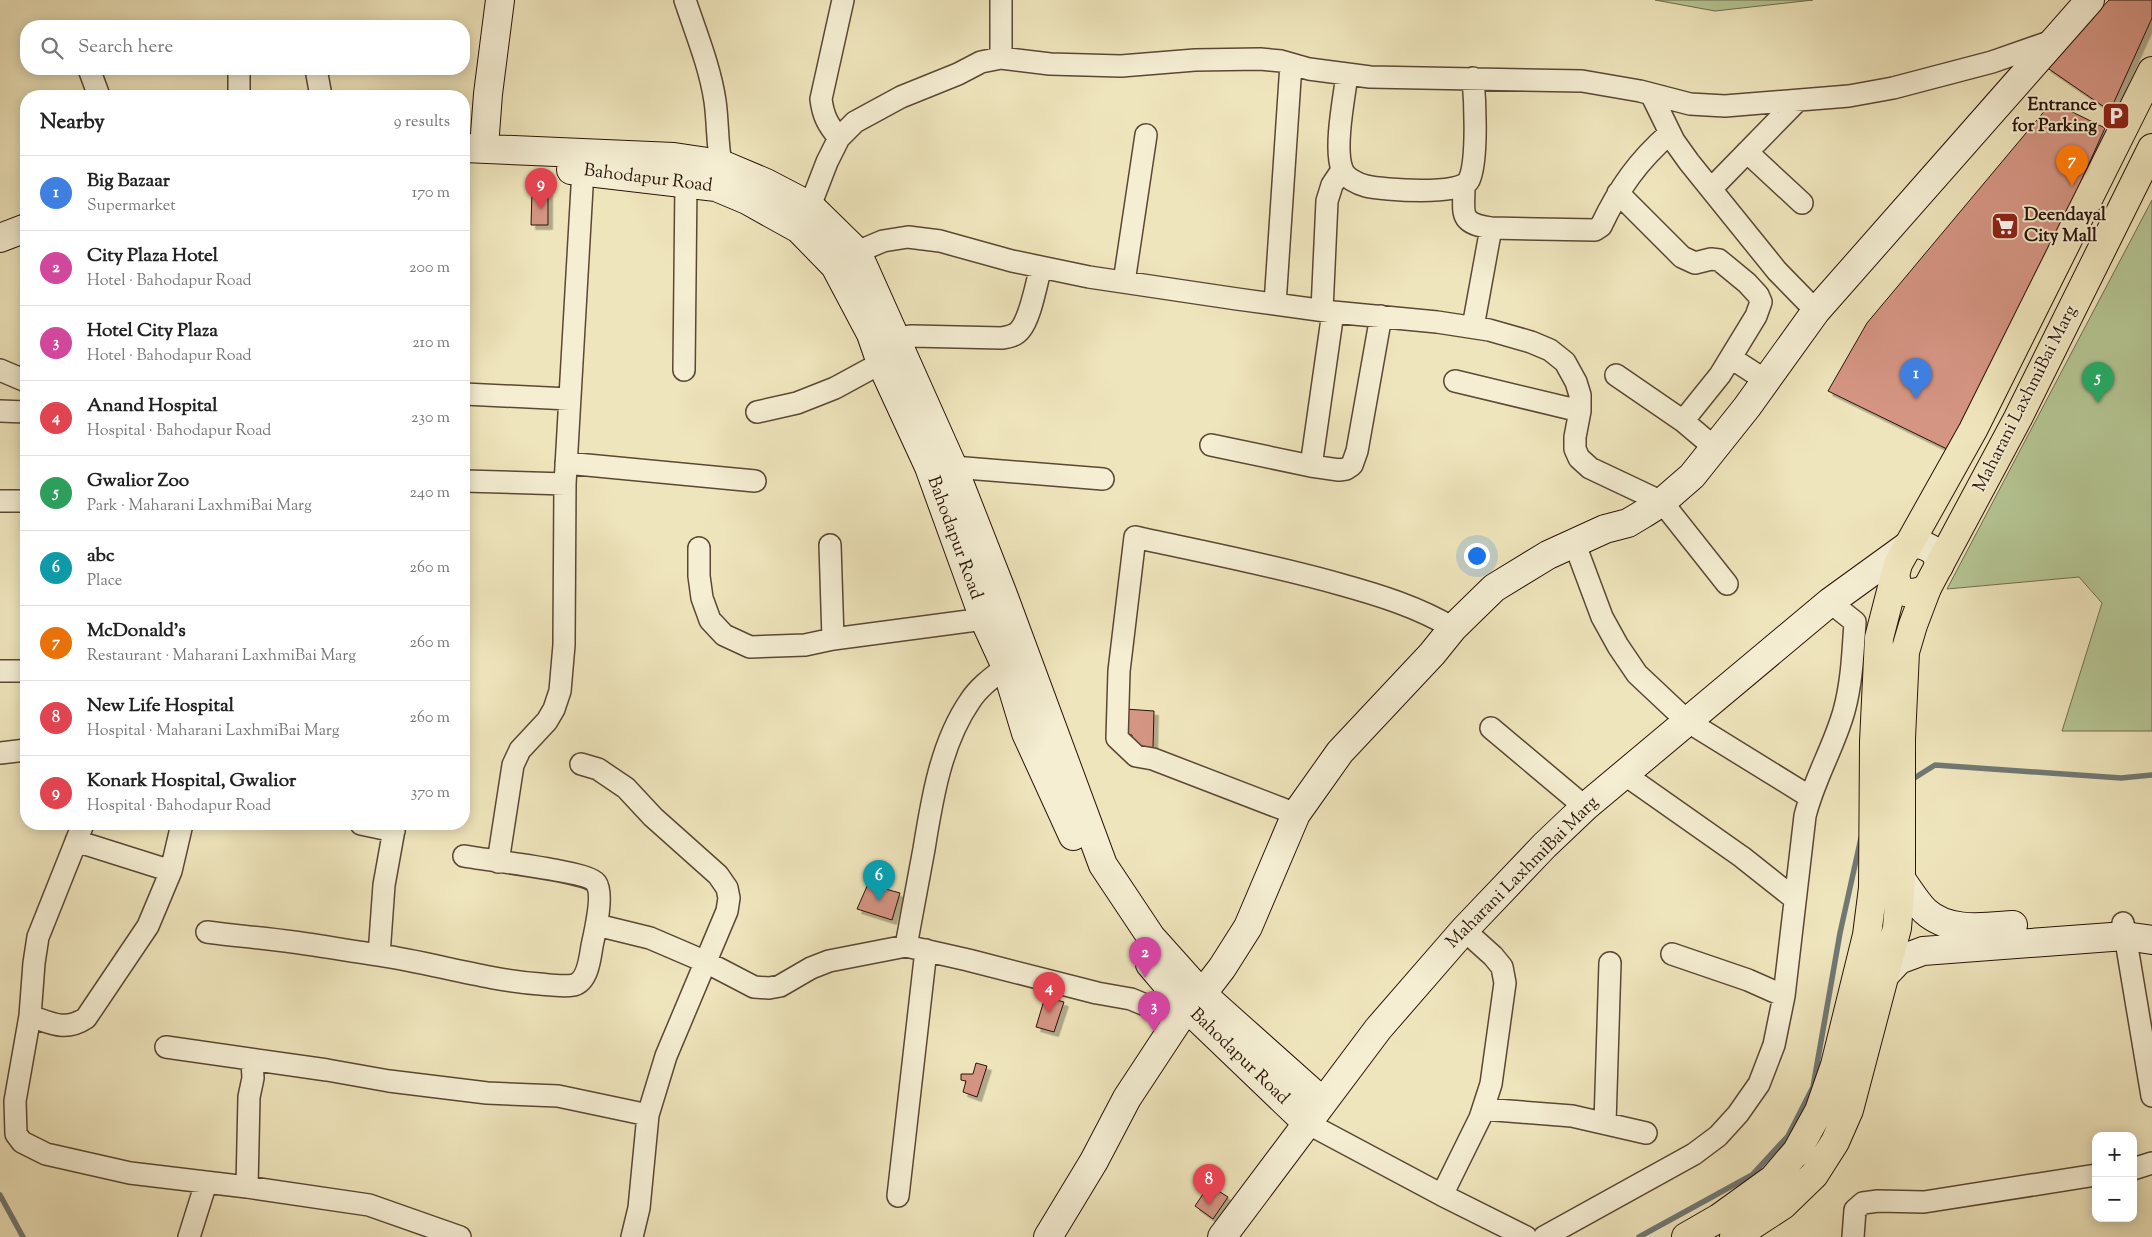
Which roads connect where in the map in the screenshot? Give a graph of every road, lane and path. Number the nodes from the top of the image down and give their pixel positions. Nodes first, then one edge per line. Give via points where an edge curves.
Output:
1 (500, 0) edge
2 (684, 0) edge
3 (843, 0) edge
4 (1001, 0) edge
5 (2090, 0) edge
6 (2055, 40) junction
7 (1001, 58) junction
8 (1291, 64) junction
9 (2152, 71) edge
10 (91, 75) edge
11 (239, 75) edge
12 (317, 75) edge
13 (1347, 75) junction
14 (1474, 78) junction
15 (97, 90) edge
16 (239, 90) edge
17 (320, 90) edge
18 (1650, 94) junction
19 (1797, 101) junction
20 (1670, 133) junction
21 (1146, 134) dead end
22 (839, 138) junction
23 (2152, 148) edge
24 (1747, 152) junction
25 (470, 153) edge
26 (721, 164) junction
27 (583, 170) junction
28 (1342, 170) junction
29 (686, 182) junction
30 (1464, 186) junction
31 (1712, 188) junction
32 (1618, 193) junction
33 (1802, 204) dead end
34 (810, 206) junction
35 (1491, 228) junction
36 (20, 230) edge
37 (0, 238) edge
38 (857, 252) junction
39 (1041, 267) junction
40 (1124, 282) junction
41 (1275, 304) junction
42 (1327, 311) junction
43 (1816, 311) junction
44 (1381, 316) junction
45 (1473, 327) junction
46 (896, 338) junction
47 (1731, 358) junction
48 (881, 363) junction
49 (0, 370) edge
50 (684, 370) dead end
51 (1616, 375) dead end
52 (20, 378) edge
53 (1765, 380) junction
54 (1455, 381) dead end
55 (470, 394) edge
56 (568, 400) junction
57 (0, 411) edge
58 (1580, 411) junction
59 (20, 412) edge
60 (757, 412) dead end
61 (1683, 421) junction
62 (1211, 445) dead end
63 (1715, 448) junction
64 (1311, 466) junction
65 (953, 467) junction
66 (565, 474) junction
67 (1103, 479) dead end
68 (470, 481) edge
69 (755, 481) dead end
70 (0, 501) edge
71 (20, 502) edge
72 (1662, 502) junction
73 (1574, 542) junction
74 (830, 545) dead end
75 (1906, 547) junction
76 (699, 548) dead end
77 (1895, 576) junction
78 (1933, 577) junction
79 (1727, 584) dead end
80 (1830, 602) junction
81 (984, 619) junction
82 (1453, 628) junction
83 (833, 639) junction
84 (1006, 667) junction
85 (0, 671) edge
86 (20, 671) edge
87 (1687, 721) junction
88 (1491, 728) dead end
89 (20, 751) edge
90 (0, 753) edge
91 (581, 764) dead end
92 (1624, 774) junction
93 (1810, 796) junction
94 (1585, 807) junction
95 (1296, 814) junction
96 (181, 830) edge
97 (394, 830) edge
98 (79, 833) edge
99 (464, 856) dead end
100 (498, 862) junction
101 (171, 871) junction
102 (1901, 879) junction
103 (1795, 899) junction
104 (597, 925) junction
105 (2152, 925) edge
106 (1464, 930) junction
107 (2124, 930) junction
108 (207, 932) dead end
109 (1867, 935) junction
110 (2152, 940) edge
111 (916, 948) junction
112 (1672, 954) dead end
113 (379, 955) junction
114 (706, 962) junction
115 (1893, 962) junction
116 (1610, 963) dead end
117 (1784, 996) junction
118 (1189, 1007) junction
119 (30, 1016) junction
120 (166, 1047) dead end
121 (252, 1060) junction
122 (2152, 1096) edge
123 (1483, 1109) junction
124 (1315, 1112) junction
125 (648, 1115) junction
126 (1605, 1123) junction
127 (8, 1132) edge
128 (1646, 1133) dead end
129 (2152, 1163) edge
130 (2137, 1167) edge
131 (2092, 1175) edge
132 (206, 1184) junction
133 (246, 1187) junction
134 (1442, 1195) junction
135 (898, 1196) dead end
136 (189, 1237) edge
137 (460, 1237) edge
138 (632, 1237) edge
139 (1048, 1237) edge
140 (1222, 1237) edge
141 (1526, 1237) edge
142 (1544, 1237) edge
143 (1686, 1237) edge
144 (1734, 1237) edge
145 (1853, 1237) edge

1 - 25 main road via 488,94
2 - 26 street via 715,101
3 - 22 street via 821,99 823,116
4 - 7 street
5 - 6 main road
6 - 19 street via 1982,65 1893,88
6 - 43 main road
7 - 8 street via 1050,64 1121,66 1237,59
7 - 22 street via 981,62 901,96 855,122
8 - 13 street
8 - 41 street
9 - 75 main road, Maharani LaxhmiBai Marg via 1973,430
10 - 15 street
11 - 16 street
12 - 17 street
13 - 14 street
13 - 28 street via 1340,154
14 - 18 street via 1582,81
14 - 30 street via 1472,168 1469,181
18 - 19 street via 1706,106
18 - 20 street
19 - 24 street
20 - 31 street
20 - 32 street via 1646,155
21 - 40 street
22 - 34 street
23 - 78 main road, Maharani LaxhmiBai Marg via 2018,418
24 - 31 street
24 - 33 street
25 - 26 main road via 674,157
25 - 27 main road, Bahodapur Road
26 - 34 main road
27 - 29 main road, Bahodapur Road
27 - 56 street
28 - 30 street via 1365,186 1404,190
28 - 42 street via 1327,201
29 - 48 main road, Bahodapur Road via 716,186 799,229 834,266 871,334
29 - 50 street
30 - 35 street via 1467,221
31 - 43 street via 1777,271
32 - 35 street via 1601,226 1594,230
32 - 47 street via 1682,257 1695,263 1719,260 1758,295 1760,309
34 - 38 main road
35 - 45 street
36 - 37 main road
38 - 39 street via 883,241 908,237 940,241
38 - 46 main road
39 - 40 street
39 - 46 street via 1028,315 1020,330 1012,336
40 - 41 street
41 - 42 street
42 - 44 street
42 - 64 street
43 - 53 main road
44 - 45 street
44 - 64 street via 1352,465 1339,470
45 - 58 street via 1550,350 1564,362 1576,382
46 - 65 main road
47 - 53 street
47 - 61 street
48 - 60 street via 828,391 797,403
48 - 81 main road, Bahodapur Road via 929,468
49 - 52 street
51 - 61 street
53 - 63 main road
54 - 58 street
55 - 56 street
56 - 66 street
57 - 59 street
58 - 72 street via 1575,437 1579,458 1590,468
61 - 63 street
62 - 64 street
63 - 72 main road via 1692,476
65 - 67 street
65 - 118 main road via 1103,865 1151,937
66 - 68 street
66 - 69 street
66 - 100 street via 564,645 560,691 547,721 520,750 513,765
70 - 71 street
72 - 73 main road via 1628,523
72 - 79 street
73 - 82 main road via 1494,588
73 - 87 street via 1602,616 1618,646 1637,674
74 - 83 street
75 - 77 main road, Maharani LaxhmiBai Marg
75 - 78 main road via 1914,544 1927,546 1937,554
75 - 80 main road, Maharani LaxhmiBai Marg
76 - 83 street via 702,598 710,620 724,635 750,647 805,645
77 - 78 main road via 1899,590 1908,593 1918,593
77 - 109 main road, Maharani LaxhmiBai Marg via 1879,638 1874,742 1873,888
78 - 102 main road, Maharani LaxhmiBai Marg via 1905,652
80 - 87 main road, Maharani LaxhmiBai Marg
80 - 93 street via 1855,622 1851,673 1844,710
81 - 83 street
81 - 84 main road, Bahodapur Road
82 - 95 main road via 1340,752
82 - 95 street via 1429,614 1360,590 1303,574 1135,537 1118,671 1117,738 1136,756 1153,759
84 - 111 street via 981,686 970,701 946,751 933,797
84 - 118 main road, Bahodapur Road via 1026,733 1096,886 1134,945
85 - 86 street
87 - 92 main road, Maharani LaxhmiBai Marg
87 - 93 street
88 - 94 street
89 - 90 street
91 - 114 street via 598,769 626,788 653,817 718,875 727,888 727,911
92 - 94 main road, Maharani LaxhmiBai Marg
92 - 103 street via 1742,857
93 - 103 street
94 - 106 main road, Maharani LaxhmiBai Marg
95 - 118 main road via 1248,927 1222,968
96 - 101 street
97 - 113 street
98 - 101 street
98 - 119 street via 38,937
99 - 100 street
100 - 104 street via 587,876 596,882 599,890
101 - 119 street via 148,926 86,1018 65,1027
102 - 107 main road via 1926,911 1942,921 1962,927
102 - 115 main road, Maharani LaxhmiBai Marg
103 - 117 street
104 - 113 street via 584,977 576,984 498,979
104 - 114 street via 650,938
105 - 107 main road
106 - 123 street via 1502,967 1505,983 1491,1084
106 - 124 main road, Maharani LaxhmiBai Marg via 1378,1029
107 - 110 main road
107 - 115 main road via 1923,951
107 - 122 street
108 - 113 street
109 - 115 main road
109 - 143 main road, Maharani LaxhmiBai Marg via 1835,1065 1819,1111 1797,1151 1773,1179
111 - 114 street via 830,961 780,986 769,988 754,987
111 - 118 street via 1097,993
111 - 135 street
112 - 117 street
114 - 125 street via 666,1056
115 - 144 main road, Maharani LaxhmiBai Marg via 1849,1110 1835,1142 1814,1175 1783,1205
116 - 126 street
117 - 142 street via 1774,1045 1759,1084 1718,1136 1694,1154
118 - 124 main road
118 - 139 main road via 1127,1098
119 - 127 street
120 - 121 street
121 - 125 street via 418,1085 496,1094 558,1096
121 - 133 street
123 - 126 street via 1572,1116
123 - 134 street
124 - 134 street
124 - 140 main road, Maharani LaxhmiBai Marg
125 - 138 street via 639,1208
126 - 128 street
127 - 132 street via 46,1154 130,1173
129 - 130 street
131 - 145 street via 1924,1202 1863,1203 1855,1210
132 - 133 street
132 - 136 street
133 - 137 street via 369,1206
134 - 141 street

